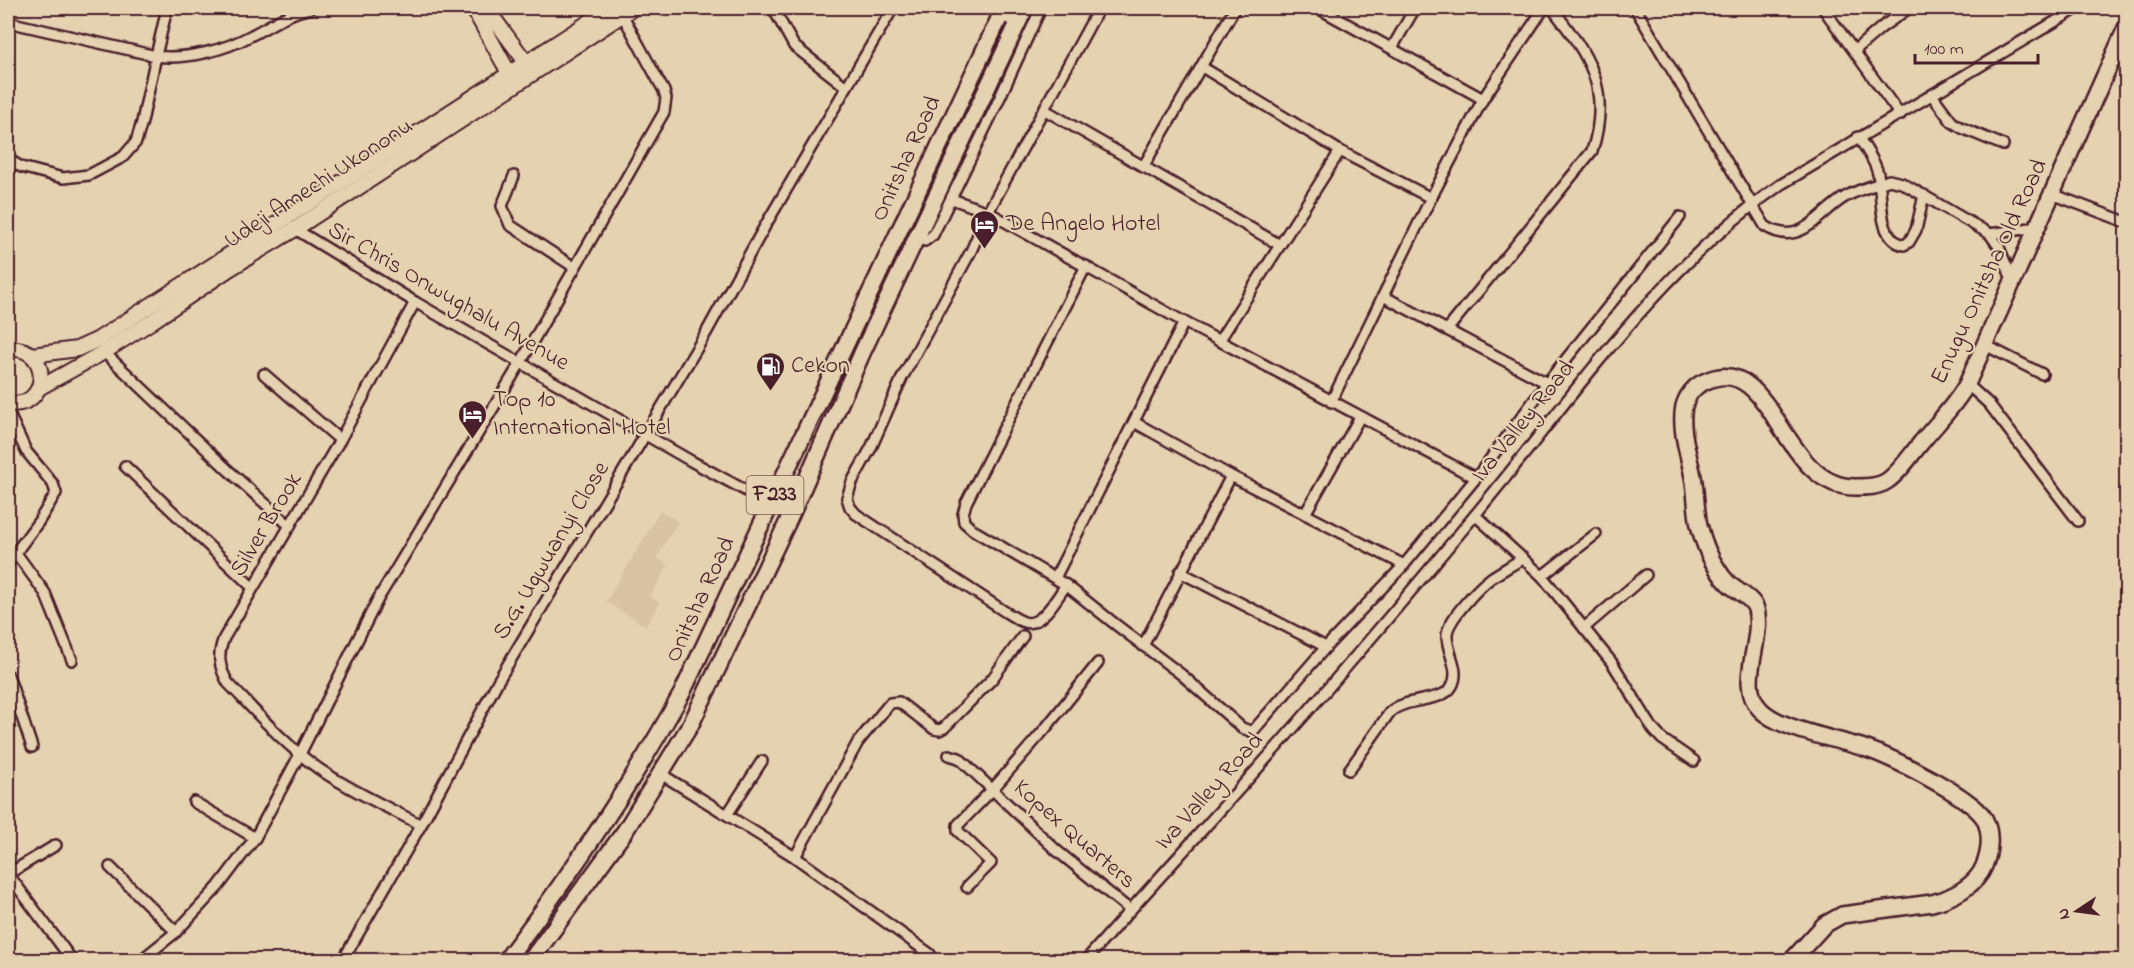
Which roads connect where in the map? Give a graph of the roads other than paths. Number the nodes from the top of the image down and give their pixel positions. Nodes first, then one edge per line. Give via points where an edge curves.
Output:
1 (167, 8) edge
2 (312, 8) edge
3 (473, 8) edge
4 (486, 8) edge
5 (773, 8) edge
6 (893, 8) edge
7 (1025, 8) edge
8 (1041, 8) edge
9 (1100, 8) edge
10 (1235, 8) edge
11 (1318, 8) edge
12 (1415, 8) edge
13 (1544, 8) edge
14 (1552, 8) edge
15 (1635, 8) edge
16 (1823, 8) edge
17 (1909, 8) edge
18 (2078, 8) edge
19 (1001, 9) edge
20 (622, 10) edge
21 (8, 22) edge
22 (1018, 22) junction
23 (2127, 28) edge
24 (1392, 48) junction
25 (1855, 51) junction
26 (156, 56) junction
27 (530, 67) junction
28 (1202, 67) junction
29 (512, 79) junction
30 (845, 86) junction
31 (1932, 95) junction
32 (1484, 99) junction
33 (1045, 110) junction
34 (1900, 115) junction
35 (1858, 137) junction
36 (2003, 145) dead end
37 (1340, 151) junction
38 (8, 159) edge
39 (1143, 167) junction
40 (514, 176) dead end
41 (1880, 183) junction
42 (2052, 194) junction
43 (1924, 195) junction
44 (1431, 198) junction
45 (952, 199) junction
46 (1751, 205) junction
47 (988, 212) junction
48 (1680, 217) dead end
49 (2127, 222) edge
50 (2037, 227) junction
51 (295, 229) junction
52 (1990, 234) junction
53 (916, 238) junction
54 (1280, 245) junction
55 (226, 264) junction
56 (1086, 266) junction
57 (574, 267) junction
58 (2013, 282) junction
59 (1383, 296) junction
60 (415, 302) junction
61 (1184, 322) junction
62 (1447, 330) junction
63 (1219, 341) junction
64 (1985, 345) junction
65 (11, 346) edge
66 (104, 352) junction
67 (32, 355) junction
68 (521, 362) junction
69 (264, 374) dead end
70 (2042, 374) dead end
71 (1547, 383) junction
72 (1967, 384) junction
73 (39, 388) junction
74 (1331, 402) junction
75 (8, 403) edge
76 (8, 412) edge
77 (1360, 417) junction
78 (1134, 422) junction
79 (645, 434) junction
80 (340, 440) junction
81 (125, 466) dead end
82 (1231, 476) junction
83 (1476, 478) junction
84 (770, 505) junction
85 (1305, 514) junction
86 (791, 515) junction
87 (1475, 515) junction
88 (2078, 521) dead end
89 (290, 526) junction
90 (1596, 534) dead end
91 (16, 554) junction
92 (1523, 558) junction
93 (8, 563) edge
94 (1404, 565) junction
95 (1180, 572) junction
96 (1646, 575) dead end
97 (1542, 576) junction
98 (1055, 578) junction
99 (1066, 585) junction
100 (252, 587) junction
101 (1584, 628) junction
102 (1023, 636) dead end
103 (1143, 646) junction
104 (1326, 647) junction
105 (72, 660) dead end
106 (1098, 663) dead end
107 (8, 675) edge
108 (11, 694) edge
109 (32, 747) dead end
110 (300, 754) junction
111 (949, 755) dead end
112 (762, 760) dead end
113 (1694, 761) dead end
114 (1349, 770) dead end
115 (661, 774) junction
116 (992, 790) junction
117 (194, 802) dead end
118 (727, 815) junction
119 (421, 825) junction
120 (255, 838) junction
121 (56, 844) dead end
122 (795, 857) junction
123 (110, 867) dead end
124 (8, 874) edge
125 (967, 888) dead end
126 (1130, 910) junction
127 (176, 932) junction
128 (930, 954) dead end
129 (1092, 958) edge
130 (72, 960) edge
131 (141, 960) edge
132 (343, 960) edge
133 (506, 960) edge
134 (531, 960) edge
135 (1792, 960) edge

1 - 26 street
2 - 26 street via 284,16 224,47 181,56
3 - 29 main road
4 - 27 main road
5 - 30 street via 794,46
6 - 30 street, S.G. Ugwuanyi Close
7 - 22 main road, Onitsha Road / F233
8 - 45 street
9 - 33 street
10 - 28 street
11 - 24 street
12 - 24 street
13 - 32 street
14 - 62 street via 1589,59 1597,84 1599,116 1592,151
15 - 46 street
16 - 25 street
17 - 25 street
18 - 31 street, Iva Valley Road
19 - 22 main road
19 - 84 main road, Onitsha Road / F233
20 - 27 main road, Udeji Amechi Ukononu
20 - 57 street via 664,91 666,105
21 - 26 street
22 - 53 main road, Onitsha Road / F233
23 - 42 main road, Enugu Onitsha Old Road
24 - 32 street
25 - 34 street
26 - 38 street via 136,142 123,157 89,175 63,178 21,167
27 - 29 main road, Udeji Amechi Ukononu
28 - 37 street
28 - 39 street
29 - 51 main road, Udeji Amechi Ukononu
29 - 55 main road, Udeji Amechi Ukononu
30 - 79 street, S.G. Ugwuanyi Close
31 - 34 street, Iva Valley Road
31 - 36 street via 1953,122
32 - 44 street
33 - 39 street
33 - 47 street
34 - 35 street, Iva Valley Road
35 - 41 street via 1874,162
35 - 46 street, Iva Valley Road
37 - 44 street
37 - 54 street
39 - 54 street
40 - 57 street via 501,206 510,225
41 - 43 street via 1902,183
41 - 43 street via 1883,221 1900,244 1912,238
41 - 46 street via 1846,197 1807,229 1793,233 1772,231
42 - 49 street
42 - 50 main road, Enugu Onitsha Old Road
43 - 52 street
44 - 59 street
45 - 47 street
45 - 53 street via 933,235 925,241
46 - 87 street, Iva Valley Road via 1706,245 1621,334
47 - 56 street
47 - 99 street via 902,378 847,498 856,514 1025,622 1037,621
48 - 71 street
50 - 52 street
50 - 58 main road, Enugu Onitsha Old Road
51 - 55 main road, Udeji Amechi Ukononu
51 - 60 street, Sir Chris Onwughalu Avenue
52 - 58 street
53 - 86 main road, Onitsha Road / F233
54 - 63 street
55 - 66 main road, Udeji Amechi Ukononu
55 - 67 main road, Udeji Amechi Ukononu via 97,340 77,349
56 - 61 street
56 - 98 street via 963,513 964,522 973,530
57 - 68 street
58 - 64 main road, Enugu Onitsha Old Road
59 - 62 street
59 - 74 street
60 - 68 street, Sir Chris Onwughalu Avenue
60 - 80 street, Silver Brook
61 - 63 street
61 - 78 street
62 - 71 street
63 - 74 street
64 - 70 street
64 - 72 main road, Enugu Onitsha Old Road
65 - 67 main road
66 - 73 main road, Udeji Amechi Ukononu
66 - 89 street
67 - 73 main road via 41,370
68 - 79 street, Sir Chris Onwughalu Avenue
68 - 110 street via 378,599
69 - 80 street
71 - 83 street
72 - 88 street via 1989,404
72 - 135 main road, Enugu Onitsha Old Road via 1898,471 1889,480 1870,487 1836,484 1812,469 1795,451 1765,401 1745,382 1728,376 1712,378 1700,383 1686,401 1684,432 1704,542 1716,568 1753,602 1756,610 1750,686 1760,709 1779,721 1903,764 1968,804 1983,818 1988,832 1989,844 1981,872 1962,890 1932,903 1842,915 1824,925
73 - 75 main road, Udeji Amechi Ukononu via 21,404
74 - 77 street
76 - 91 street via 26,450 53,483 56,493
77 - 83 street
77 - 85 street
78 - 82 street
78 - 98 street
79 - 84 street, Sir Chris Onwughalu Avenue
79 - 119 street, S.G. Ugwuanyi Close via 498,681
80 - 89 street, Silver Brook
81 - 100 street
82 - 85 street
82 - 95 street
83 - 94 street
84 - 86 street, Sir Chris Onwughalu Avenue
84 - 133 main road, Onitsha Road / F233 via 682,693 653,744 599,831
85 - 94 street
86 - 115 main road, Onitsha Road / F233 via 690,724
87 - 92 street
87 - 126 street, Iva Valley Road via 1302,719
89 - 100 street, Silver Brook
90 - 97 street
91 - 93 street
91 - 105 street via 40,583
92 - 97 street
92 - 114 street via 1486,582 1449,626 1446,635 1456,674 1451,688 1441,696 1398,705
94 - 104 street
95 - 103 street
95 - 104 street
96 - 101 street
97 - 101 street
98 - 99 street
99 - 103 street
100 - 110 street, Silver Brook via 220,648 221,670 228,682
101 - 113 street via 1613,664 1653,729
102 - 122 street via 992,679 944,728 934,729 899,702 887,706 858,741
103 - 104 street via 1250,731
106 - 116 street, Kopex Quarters
107 - 108 street
108 - 109 street
110 - 119 street via 336,779
110 - 120 street
111 - 116 street, Kopex Quarters via 959,758
112 - 118 street
115 - 118 street
115 - 134 main road, Onitsha Road / F233 via 625,831
116 - 125 street, Kopex Quarters via 961,821 958,831 992,863
116 - 126 street, Kopex Quarters via 1056,850
117 - 120 street
118 - 122 street
119 - 132 street, S.G. Ugwuanyi Close
120 - 127 street
121 - 124 street
122 - 128 street
123 - 127 street
124 - 130 street
126 - 129 street, Iva Valley Road
127 - 131 street

